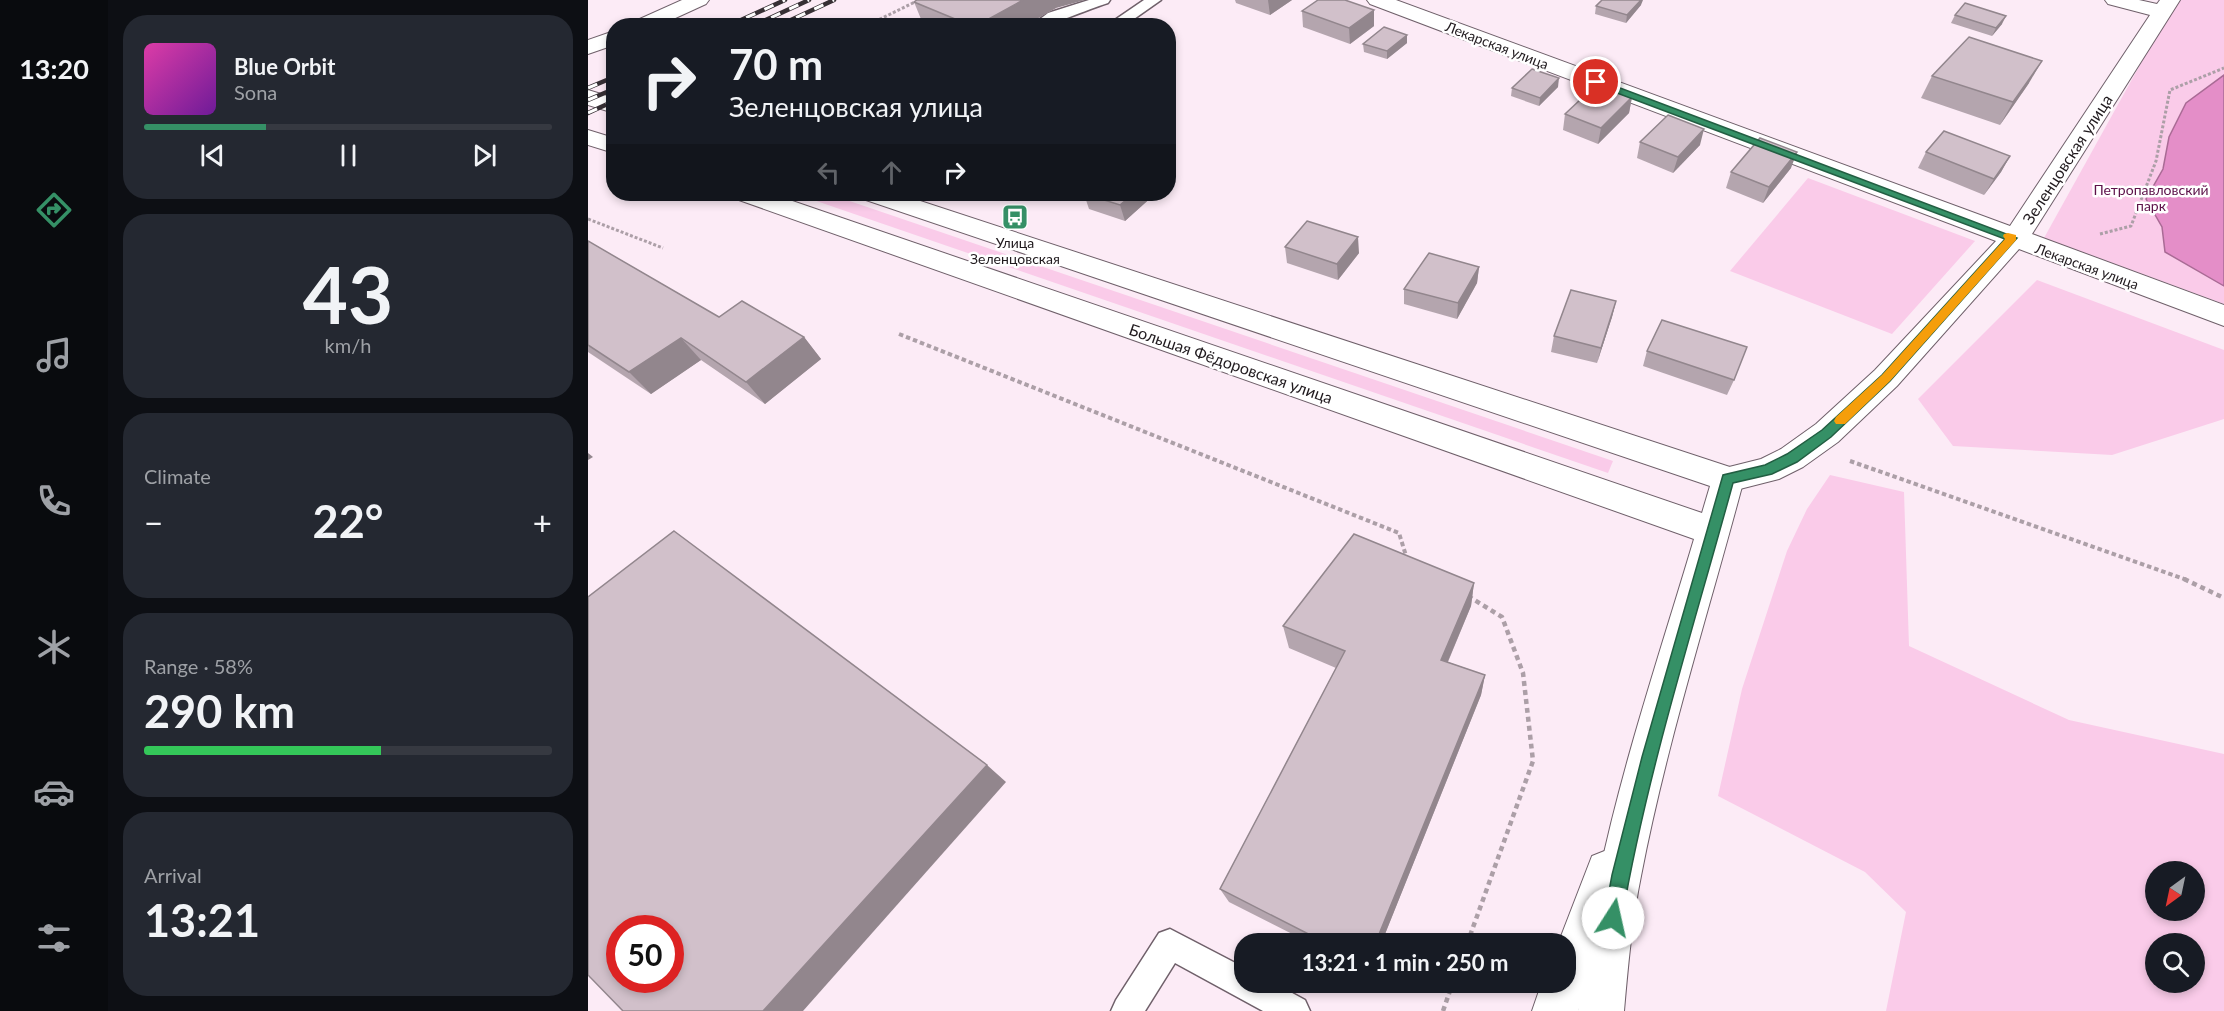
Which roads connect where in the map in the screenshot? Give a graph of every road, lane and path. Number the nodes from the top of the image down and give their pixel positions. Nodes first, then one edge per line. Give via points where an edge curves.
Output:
1 (699, 0) edge
2 (919, 0) edge
3 (1103, 0) edge
4 (1131, 0) edge
5 (1377, 0) edge
6 (2115, 0) edge
7 (1150, 2) edge
8 (2167, 6) edge
9 (658, 18) edge
10 (882, 18) edge
11 (1050, 18) edge
12 (1125, 18) edge
13 (606, 40) edge
14 (588, 48) edge
15 (2224, 68) edge
16 (588, 97) edge
17 (606, 103) edge
18 (588, 137) edge
19 (606, 143) edge
20 (768, 201) edge
21 (896, 201) edge
22 (588, 219) edge
23 (2012, 238) junction
24 (663, 248) dead end
25 (2042, 249) junction
26 (2224, 316) edge
27 (899, 334) dead end
28 (1809, 446) junction
29 (1728, 479) junction
30 (1713, 531) junction
31 (1417, 565) edge
32 (1464, 594) edge
33 (2224, 598) edge
34 (1650, 757) junction
35 (1471, 933) edge
36 (1576, 955) edge
37 (1449, 993) edge
38 (1562, 993) edge
39 (1127, 1011) edge
40 (1294, 1011) edge
41 (1443, 1011) edge
42 (1555, 1011) edge
43 (1601, 1011) edge

1 - 9 main road
2 - 10 path
3 - 11 lane
4 - 7 lane
5 - 23 main road, Лекарская улица
6 - 8 main road
7 - 12 lane
8 - 23 main road, Зеленцовская улица via 2023,228
13 - 14 main road
15 - 25 path via 2170,90 2156,161 2131,226
16 - 17 main road
18 - 19 main road
20 - 30 main road, Большая Фёдоровская улица
21 - 29 main road
22 - 24 path
23 - 25 main road, Лекарская улица
23 - 28 main road, Зеленцовская улица via 1886,378
25 - 26 main road, Лекарская улица
27 - 31 path via 1399,532 1408,560
28 - 29 main road, Зеленцовская улица via 1768,470
28 - 33 path via 2185,579
29 - 30 main road
30 - 34 main road
32 - 35 path via 1502,616 1523,674 1533,761
34 - 36 main road
34 - 43 main road via 1620,875
37 - 41 path
38 - 42 main road
39 - 40 lane via 1170,944

